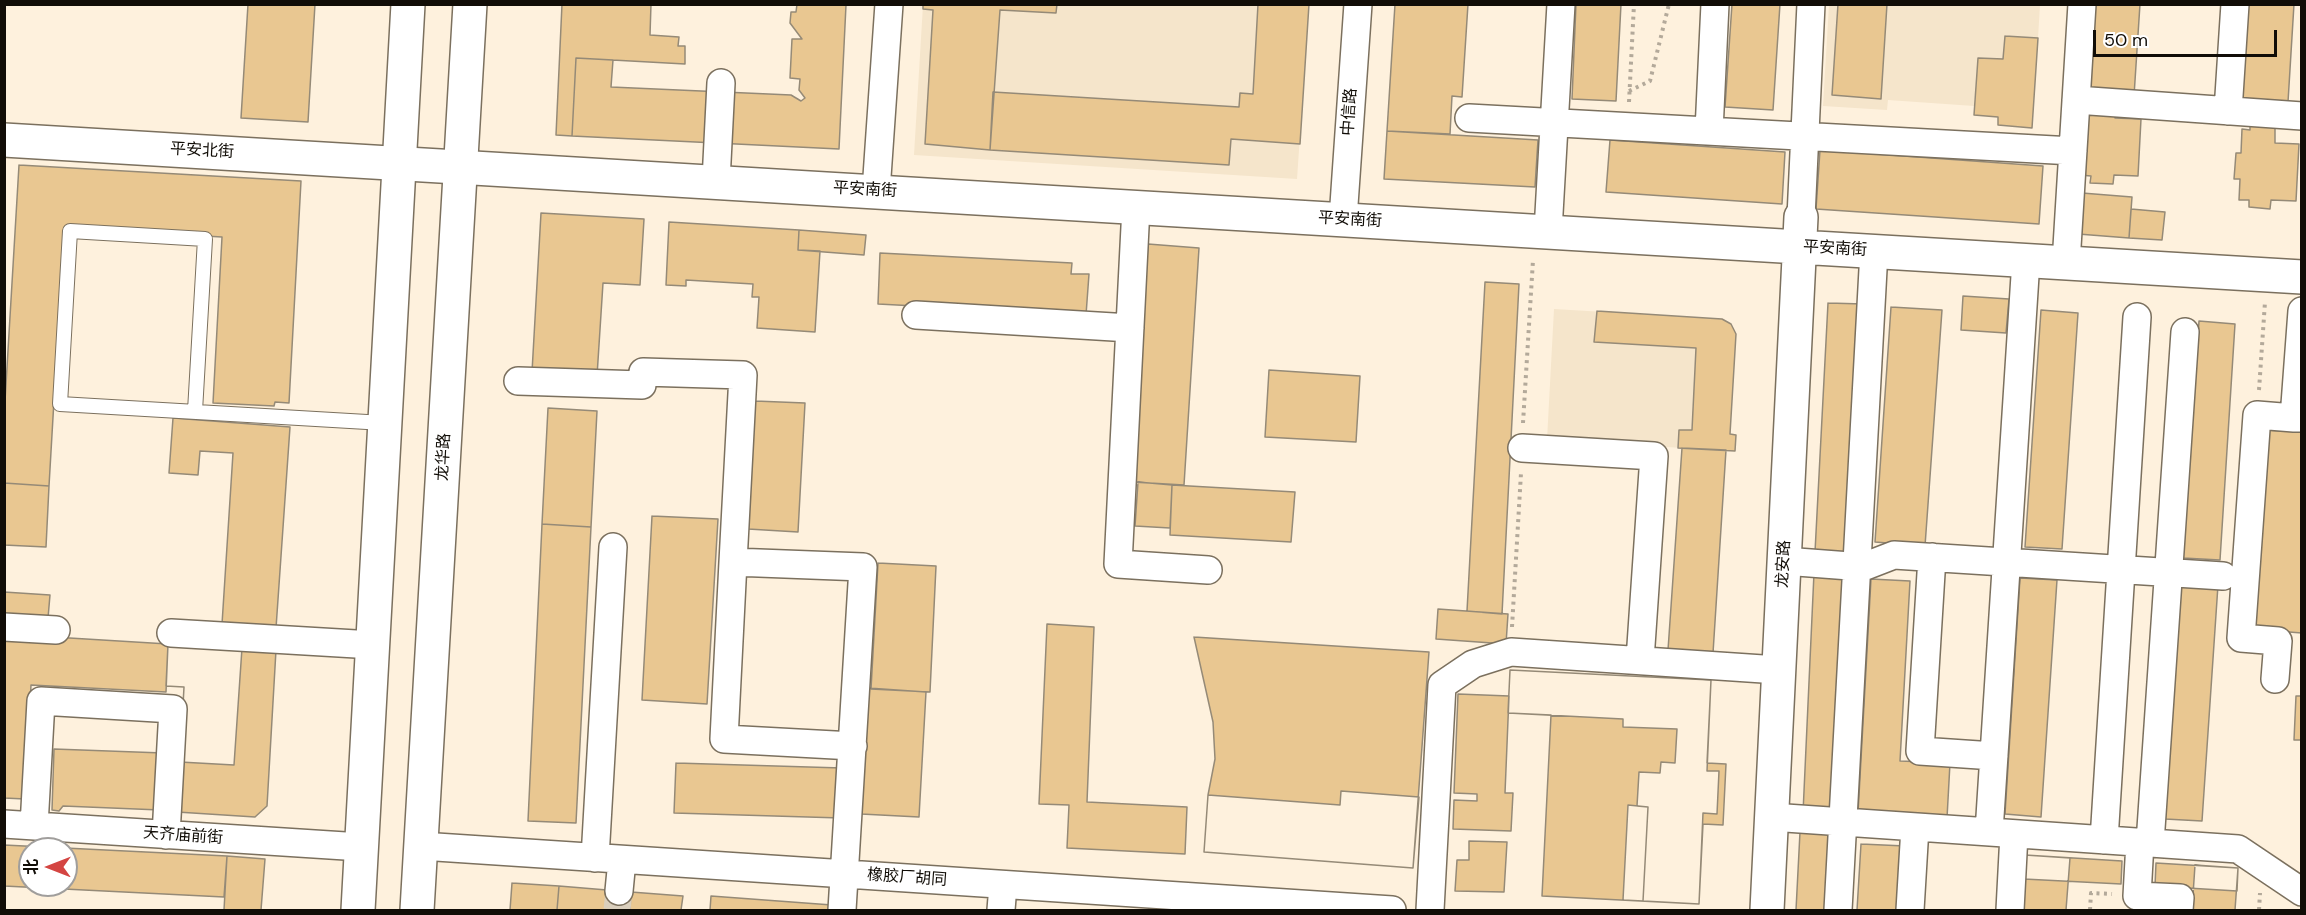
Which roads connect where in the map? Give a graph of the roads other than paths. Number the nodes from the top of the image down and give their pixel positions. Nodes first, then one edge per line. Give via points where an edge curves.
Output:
1 (408, 4) edge
2 (470, 4) edge
3 (889, 4) edge
4 (1358, 4) edge
5 (1561, 4) edge
6 (1715, 4) edge
7 (1811, 4) edge
8 (2082, 4) edge
9 (2235, 4) edge
10 (721, 83) dead end
11 (2076, 100) junction
12 (2228, 111) junction
13 (2301, 116) edge
14 (1469, 118) dead end
15 (1554, 123) junction
16 (1709, 131) junction
17 (1805, 137) junction
18 (4, 140) edge
19 (2073, 151) junction
20 (399, 162) junction
21 (460, 166) junction
22 (716, 181) junction
23 (876, 191) junction
24 (1136, 207) junction
25 (1342, 219) junction
26 (1548, 231) junction
27 (1801, 232) junction
28 (1874, 251) junction
29 (2026, 260) junction
30 (2066, 262) junction
31 (2301, 277) edge
32 (2301, 311) edge
33 (916, 315) dead end
34 (2137, 317) dead end
35 (1130, 328) junction
36 (2185, 332) dead end
37 (518, 381) dead end
38 (195, 411) junction
39 (2298, 418) edge
40 (384, 423) junction
41 (1522, 448) dead end
42 (613, 548) dead end
43 (1932, 558) junction
44 (1784, 561) junction
45 (733, 562) junction
46 (2007, 562) junction
47 (1857, 566) junction
48 (2121, 569) junction
49 (1208, 570) dead end
50 (2169, 573) junction
51 (2223, 576) dead end
52 (4, 627) edge
53 (56, 630) dead end
54 (171, 633) dead end
55 (2290, 642) edge
56 (373, 645) junction
57 (1640, 660) junction
58 (1779, 669) junction
59 (2275, 679) dead end
60 (853, 746) junction
61 (1994, 756) junction
62 (1771, 817) junction
63 (1843, 822) junction
64 (4, 824) edge
65 (34, 826) junction
66 (1915, 827) junction
67 (2002, 833) junction
68 (166, 835) junction
69 (2104, 840) junction
70 (2145, 843) junction
71 (421, 846) junction
72 (362, 847) junction
73 (595, 858) junction
74 (622, 860) junction
75 (845, 874) junction
76 (619, 891) tunnel mouth
77 (2301, 892) edge
78 (1002, 898) edge
79 (358, 910) edge
80 (417, 910) edge
81 (842, 910) edge
82 (1392, 910) edge
83 (1430, 910) edge
84 (1767, 910) edge
85 (1838, 910) edge
86 (1910, 910) edge
87 (2010, 910) edge
88 (2179, 910) edge

1 - 20 street
2 - 21 street, 龙华路
3 - 23 street
4 - 25 street, 中信路
5 - 15 street
6 - 16 street
7 - 17 street
8 - 11 street
9 - 12 street
10 - 22 street
11 - 12 street
11 - 19 street
12 - 13 street
14 - 15 street
15 - 16 street
15 - 26 street
16 - 17 street
17 - 19 street
17 - 27 street
18 - 20 street, 平安北街
19 - 30 street
20 - 21 street, 平安南街
20 - 40 street
21 - 22 street, 平安南街
21 - 71 street, 龙华路
22 - 23 street, 平安南街
23 - 24 street, 平安南街
24 - 25 street, 平安南街
24 - 35 street
25 - 26 street, 平安南街
26 - 27 street, 平安南街
27 - 28 street, 平安南街
27 - 44 street, 龙安路
28 - 29 street, 平安南街
28 - 47 street
29 - 30 street, 平安南街
29 - 46 street
30 - 31 street, 平安南街
32 - 39 street
33 - 35 street
34 - 48 street
35 - 49 street via 1118,564
36 - 50 street
37 - 45 street via 642,385 643,372 743,375
38 - 38 lane via 60,404 70,231 205,239
38 - 40 lane
39 - 55 street via 2257,415 2241,638
40 - 56 street
41 - 57 street via 1654,456
42 - 73 street
43 - 46 street
43 - 47 street via 1894,555
43 - 61 street via 1920,751
44 - 47 street
44 - 58 street, 龙安路
45 - 60 street via 724,739
45 - 60 street via 863,567
46 - 48 street
46 - 61 street
47 - 63 street
48 - 50 street
48 - 69 street
50 - 51 street
50 - 70 street
52 - 53 street
54 - 56 street
55 - 59 street
56 - 72 street
57 - 58 street
57 - 83 street via 1511,652 1473,664 1442,685
58 - 62 street, 龙安路
60 - 75 street
61 - 67 street
62 - 63 street
62 - 84 street, 龙安路
63 - 66 street
63 - 85 street
64 - 65 street, 天齐庙前街
65 - 68 street, 天齐庙前街
65 - 68 street via 41,702 161,708 172,709
66 - 67 street
66 - 86 street
67 - 69 street
67 - 87 street
68 - 72 street, 天齐庙前街
69 - 70 street
70 - 77 street via 2238,849
70 - 88 street via 2137,896 2180,898
71 - 73 street, 橡胶厂胡同
71 - 80 street, 龙华路
72 - 79 street
73 - 74 street, 橡胶厂胡同
74 - 75 street, 橡胶厂胡同
74 - 76 street
75 - 78 street, 橡胶厂胡同
75 - 81 street
78 - 82 street, 橡胶厂胡同

